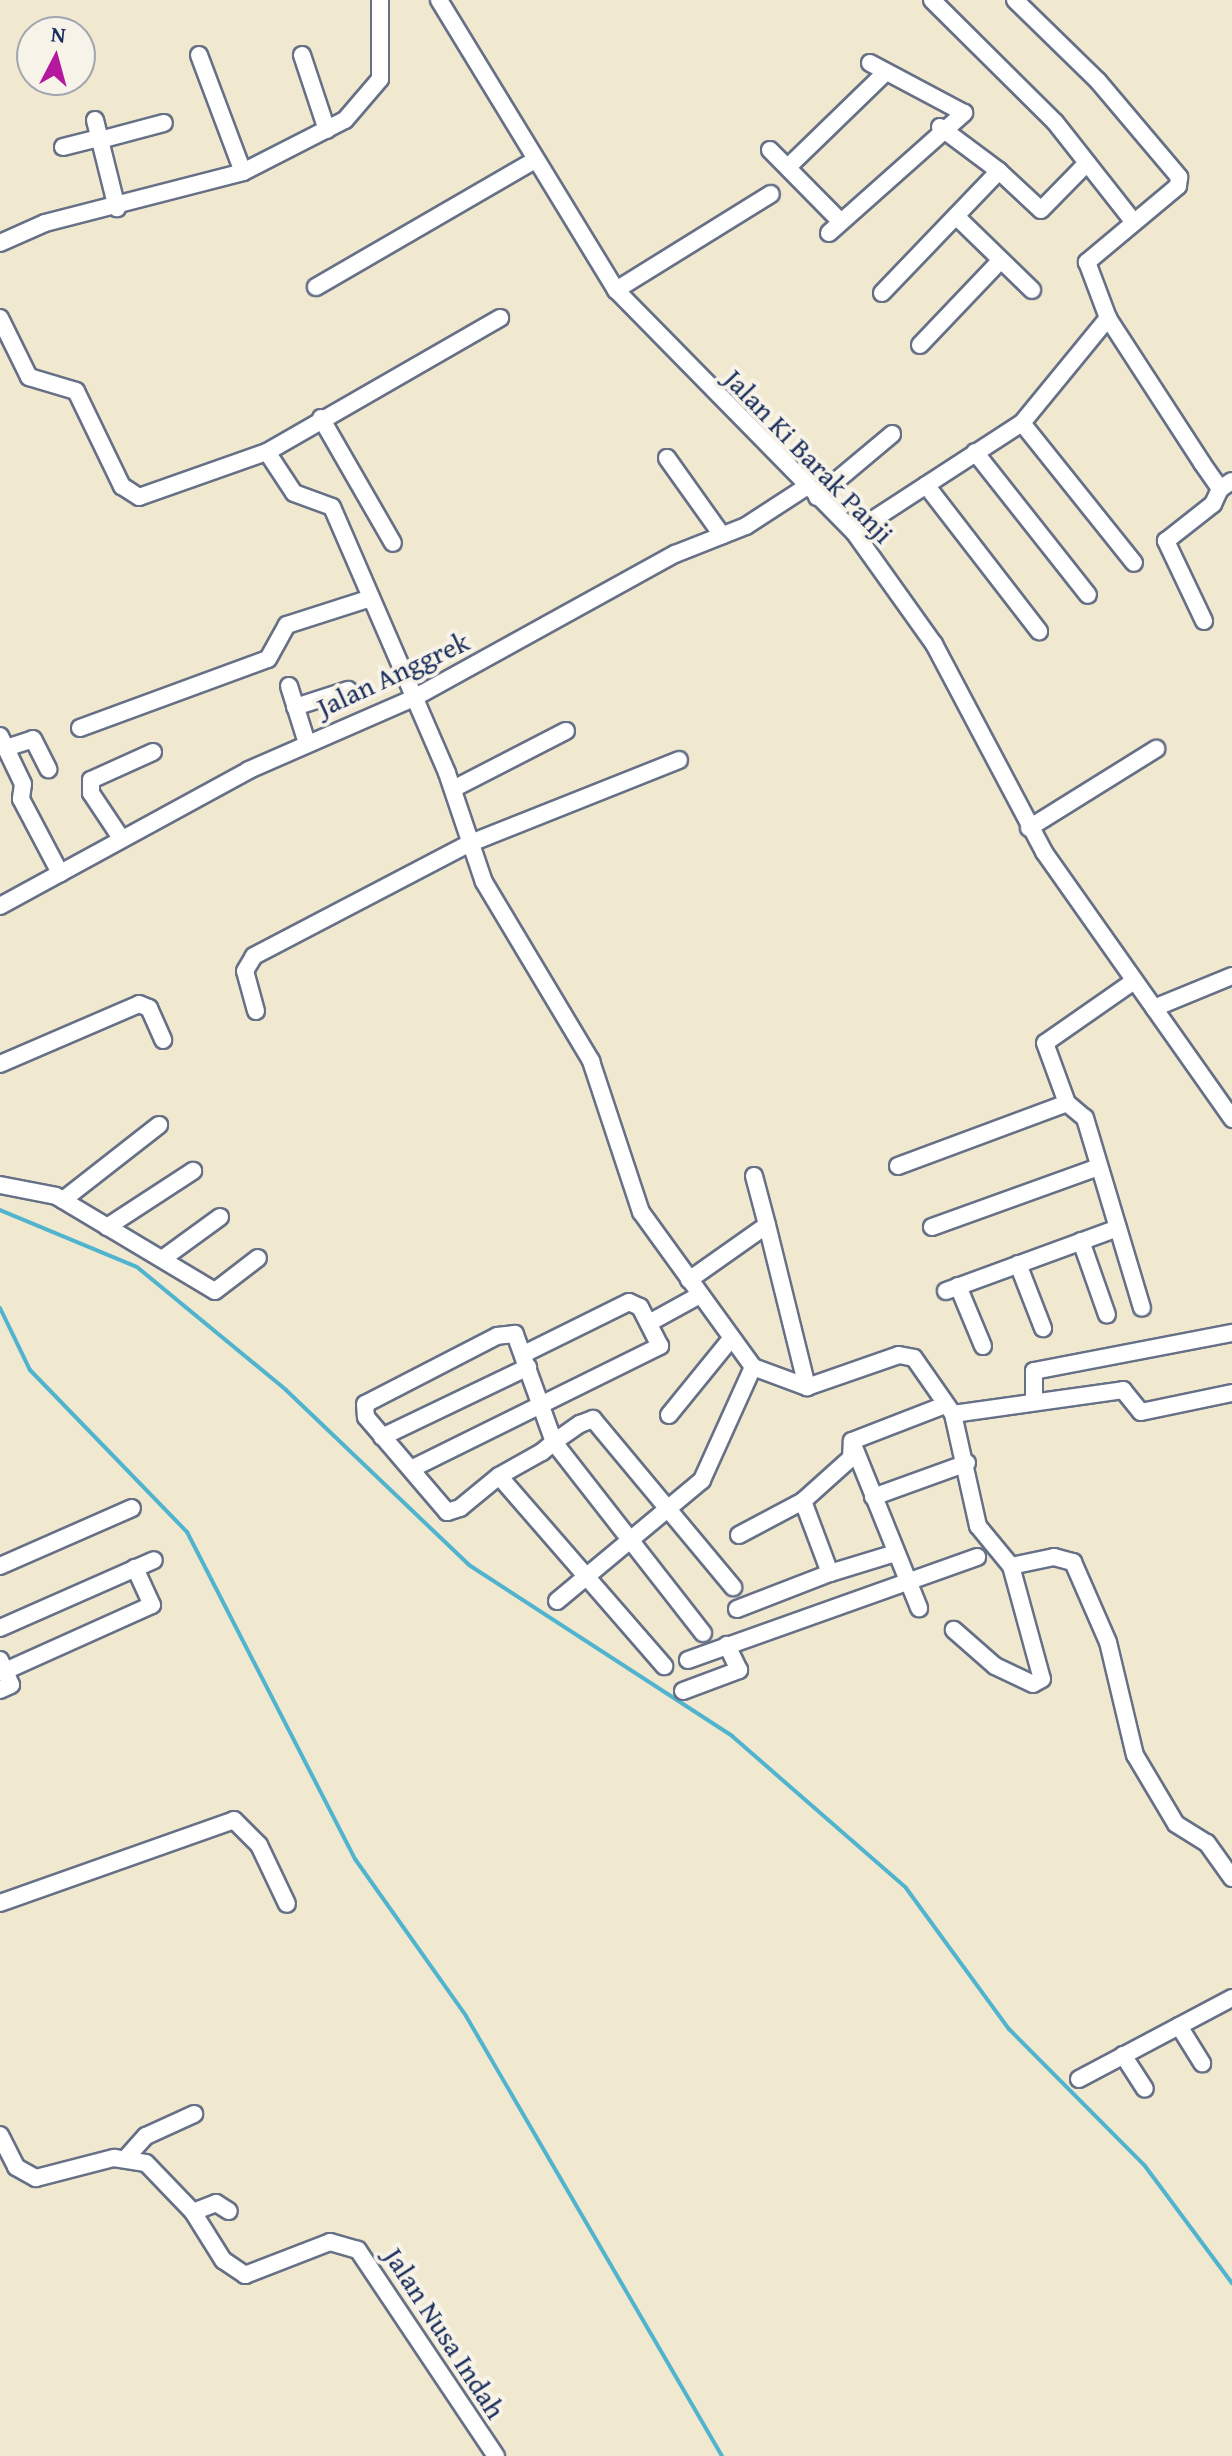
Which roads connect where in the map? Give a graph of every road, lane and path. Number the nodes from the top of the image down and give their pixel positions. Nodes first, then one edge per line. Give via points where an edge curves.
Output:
1 (380, 0) edge
2 (439, 0) edge
3 (932, 0) edge
4 (1015, 0) edge
5 (199, 55) dead end
6 (302, 55) dead end
7 (870, 63) dead end
8 (886, 72) junction
9 (95, 120) dead end
10 (164, 123) dead end
11 (940, 127) junction
12 (327, 130) junction
13 (100, 139) junction
14 (63, 147) dead end
15 (770, 150) dead end
16 (535, 160) junction
17 (1087, 163) junction
18 (788, 167) junction
19 (999, 171) junction
20 (243, 172) junction
21 (771, 194) dead end
22 (117, 208) junction
23 (956, 216) junction
24 (1133, 221) junction
25 (0, 243) edge
26 (1001, 260) junction
27 (316, 287) dead end
28 (616, 290) junction
29 (1032, 290) dead end
30 (882, 293) dead end
31 (0, 318) edge
32 (500, 318) dead end
33 (1108, 318) junction
34 (920, 345) dead end
35 (321, 418) junction
36 (1022, 423) junction
37 (892, 434) dead end
38 (267, 452) junction
39 (975, 452) junction
40 (667, 458) dead end
41 (926, 485) junction
42 (1226, 485) edge
43 (812, 492) junction
44 (854, 532) junction
45 (722, 535) junction
46 (393, 543) dead end
47 (1134, 563) dead end
48 (1088, 595) dead end
49 (371, 598) junction
50 (1204, 621) dead end
51 (1039, 631) dead end
52 (289, 686) dead end
53 (348, 690) dead end
54 (414, 698) junction
55 (295, 707) junction
56 (80, 728) dead end
57 (566, 731) dead end
58 (3, 742) edge
59 (307, 743) junction
60 (1156, 749) dead end
61 (153, 752) dead end
62 (679, 760) dead end
63 (48, 769) dead end
64 (453, 789) junction
65 (1029, 828) junction
66 (121, 838) junction
67 (468, 844) junction
68 (60, 873) junction
69 (0, 906) edge
70 (1232, 976) edge
71 (1134, 981) junction
72 (1154, 1008) junction
73 (256, 1011) dead end
74 (163, 1040) dead end
75 (0, 1064) edge
76 (1067, 1103) junction
77 (1232, 1119) edge
78 (159, 1125) dead end
79 (898, 1166) dead end
80 (1099, 1167) junction
81 (193, 1171) dead end
82 (754, 1176) dead end
83 (0, 1185) edge
84 (63, 1200) junction
85 (220, 1217) dead end
86 (767, 1225) junction
87 (107, 1227) junction
88 (932, 1227) dead end
89 (1118, 1228) junction
90 (1081, 1241) junction
91 (165, 1257) junction
92 (258, 1258) dead end
93 (1018, 1264) junction
94 (689, 1280) junction
95 (698, 1296) junction
96 (1142, 1308) dead end
97 (1107, 1315) dead end
98 (649, 1323) junction
99 (1043, 1328) dead end
100 (1232, 1333) edge
101 (730, 1340) junction
102 (983, 1346) dead end
103 (526, 1360) junction
104 (753, 1367) junction
105 (807, 1387) junction
106 (1232, 1393) edge
107 (1034, 1398) junction
108 (542, 1409) junction
109 (949, 1410) junction
110 (669, 1415) dead end
111 (382, 1437) junction
112 (852, 1441) junction
113 (554, 1442) junction
114 (967, 1463) junction
115 (411, 1469) junction
116 (499, 1476) junction
117 (873, 1497) junction
118 (803, 1501) junction
119 (132, 1508) dead end
120 (671, 1508) junction
121 (739, 1535) dead end
122 (630, 1541) junction
123 (889, 1555) dead end
124 (977, 1557) dead end
125 (154, 1560) dead end
126 (0, 1566) edge
127 (1011, 1566) junction
128 (135, 1568) junction
129 (830, 1573) junction
130 (906, 1577) junction
131 (587, 1578) junction
132 (733, 1587) dead end
133 (557, 1601) dead end
134 (919, 1608) dead end
135 (737, 1609) dead end
136 (0, 1628) edge
137 (954, 1630) dead end
138 (703, 1633) dead end
139 (727, 1645) junction
140 (688, 1660) dead end
141 (2, 1665) edge
142 (664, 1666) dead end
143 (0, 1690) edge
144 (683, 1691) dead end
145 (1232, 1878) edge
146 (0, 1903) edge
147 (287, 1904) dead end
148 (1232, 1998) edge
149 (1179, 2026) junction
150 (1123, 2055) junction
151 (1202, 2063) dead end
152 (1079, 2079) dead end
153 (1145, 2089) dead end
154 (194, 2114) dead end
155 (1, 2142) edge
156 (126, 2158) junction
157 (229, 2211) dead end
158 (193, 2212) junction
159 (496, 2456) edge

1 - 12 street via 383,58 375,92
2 - 16 street, Jalan Ki Barak Panji
3 - 17 street
4 - 24 street via 1098,81 1179,177 1178,186
5 - 20 street
6 - 12 street
7 - 8 street
8 - 11 street via 964,113
8 - 18 street
9 - 13 street
10 - 13 street
11 - 18 street via 835,227
11 - 19 street
12 - 20 street
13 - 14 street
13 - 22 street
15 - 18 street
16 - 27 street
16 - 28 street, Jalan Ki Barak Panji
17 - 19 street via 1041,210
17 - 24 street
19 - 23 street
20 - 22 street
21 - 28 street
22 - 25 street via 45,223
23 - 26 street
23 - 30 street
24 - 33 street via 1087,262
26 - 29 street
26 - 34 street
28 - 43 street, Jalan Ki Barak Panji
31 - 38 street via 29,377 76,391 127,493 139,497
32 - 35 street
33 - 36 street
33 - 42 street
35 - 38 street
35 - 46 street
36 - 39 street
36 - 47 street
37 - 43 street, Jalan Anggrek
38 - 49 street via 294,493 332,507
39 - 41 street
39 - 48 street
40 - 45 street
41 - 44 street
41 - 51 street
42 - 50 street via 1213,504 1166,541
43 - 44 street, Jalan Ki Barak Panji
43 - 45 street, Jalan Anggrek
44 - 65 street, Jalan Ki Barak Panji via 934,644
45 - 54 street, Jalan Anggrek
49 - 54 street
49 - 56 street via 287,625 268,659
52 - 55 street
53 - 55 street
54 - 59 street, Jalan Anggrek
54 - 64 street
55 - 59 street
57 - 64 street
58 - 63 street via 33,739
58 - 68 street via 23,784 21,799
59 - 66 street, Jalan Anggrek
60 - 65 street
61 - 66 street via 89,785
62 - 67 street
64 - 67 street
65 - 71 street, Jalan Ki Barak Panji
66 - 68 street, Jalan Anggrek
67 - 73 street via 254,956 245,971
67 - 94 street via 591,1061 634,1200
68 - 69 street, Jalan Anggrek
70 - 72 street
71 - 72 street, Jalan Ki Barak Panji
71 - 76 street via 1045,1043
72 - 77 street, Jalan Ki Barak Panji
74 - 75 street via 149,1008 139,1004
76 - 79 street
76 - 80 street via 1085,1118
78 - 84 street
80 - 88 street
80 - 89 street
81 - 87 street
82 - 86 street
83 - 84 street
84 - 87 street
85 - 91 street
86 - 94 street
86 - 105 street
87 - 91 street
89 - 90 street
89 - 96 street
90 - 93 street
90 - 97 street
91 - 92 street via 215,1291
93 - 99 street
93 - 102 street via 952,1288
94 - 95 street
95 - 98 street
95 - 101 street
98 - 103 street via 629,1302
98 - 108 street via 660,1346
100 - 107 street via 1043,1368 1032,1376
101 - 104 street
101 - 110 street
103 - 108 street
103 - 111 street
103 - 111 street via 515,1334 497,1336 371,1399 364,1412
104 - 105 street
104 - 120 street via 711,1467
105 - 109 street via 907,1354
106 - 107 street via 1141,1412 1123,1390 1042,1404
107 - 109 street
108 - 113 street
108 - 115 street
109 - 112 street
109 - 114 street
111 - 115 street
112 - 117 street
112 - 118 street via 851,1458
113 - 116 street
113 - 120 street via 593,1419
113 - 122 street
114 - 117 street
114 - 127 street via 978,1526
115 - 116 street via 447,1512
116 - 131 street
117 - 130 street
118 - 121 street
118 - 129 street
119 - 126 street
120 - 122 street
120 - 132 street
122 - 131 street
122 - 138 street
123 - 129 street
124 - 130 street
125 - 128 street
127 - 137 street via 1042,1679 1033,1684 1006,1673
127 - 145 street via 1054,1557 1073,1562 1104,1628 1135,1755 1176,1824 1207,1843
128 - 136 street
128 - 141 street via 152,1605
129 - 135 street
130 - 134 street
130 - 139 street
131 - 133 street
131 - 142 street
139 - 140 street
139 - 144 street via 739,1670
141 - 143 street via 11,1685
146 - 147 street via 234,1820 252,1834
148 - 149 street
149 - 150 street
149 - 151 street
150 - 152 street
150 - 153 street
154 - 156 street via 136,2143
155 - 156 street via 16,2167 36,2178
156 - 158 street, Jalan Nusa Indah via 158,2172
157 - 158 street via 220,2203
158 - 159 street, Jalan Nusa Indah via 223,2260 245,2275 330,2242 358,2250

